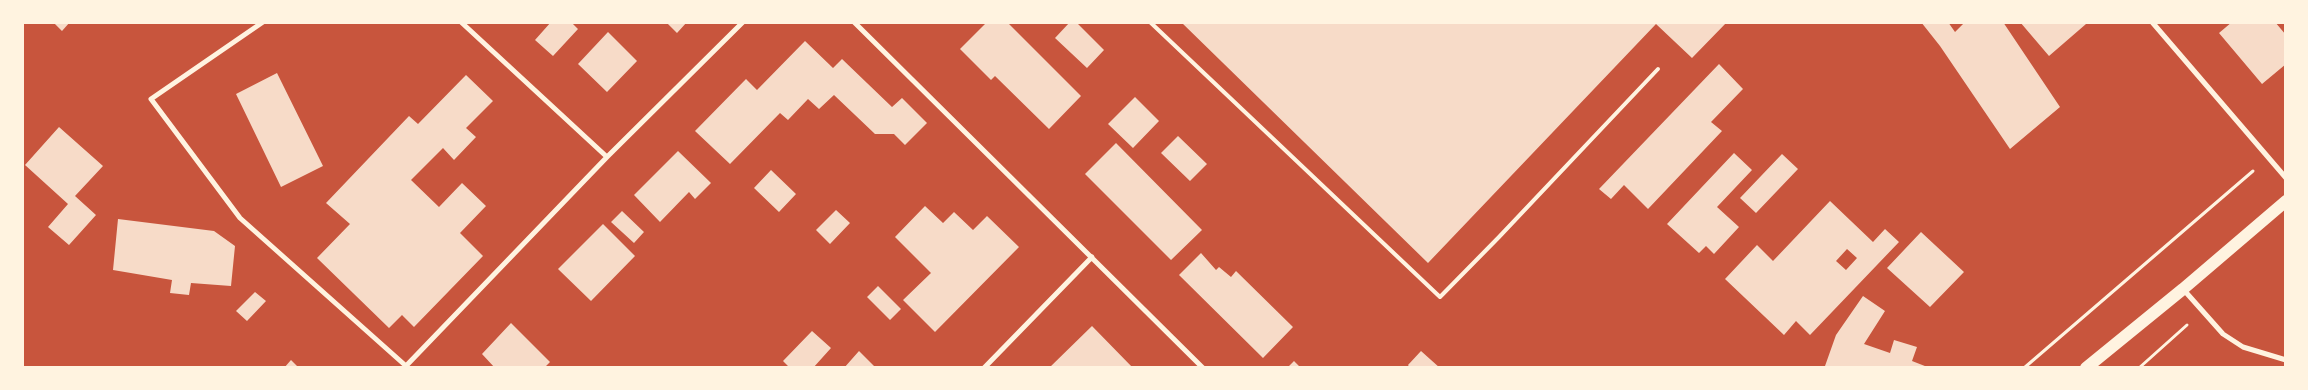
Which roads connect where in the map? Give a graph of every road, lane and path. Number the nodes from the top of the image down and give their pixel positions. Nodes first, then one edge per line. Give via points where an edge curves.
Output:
1 (263, 22) edge
2 (460, 22) edge
3 (742, 22) edge
4 (854, 22) edge
5 (1150, 22) edge
6 (2152, 22) edge
7 (1658, 69) dead end
8 (607, 157) junction
9 (2268, 157) junction
10 (2286, 178) edge
11 (2286, 201) edge
12 (1092, 257) junction
13 (2183, 289) junction
14 (2203, 311) junction
15 (2286, 360) edge
16 (405, 367) edge
17 (984, 368) edge
18 (1203, 368) edge
19 (2024, 368) edge
20 (2086, 368) edge
21 (2139, 368) edge

1 - 16 street via 151,99 240,218
2 - 8 street
3 - 8 street
4 - 12 street
5 - 7 lane via 1440,297
6 - 9 street
8 - 16 street
9 - 10 street
9 - 19 path
11 - 13 main road
12 - 17 street
12 - 18 street
13 - 14 street
13 - 20 main road
14 - 15 street via 2223,334 2242,348
14 - 21 path

